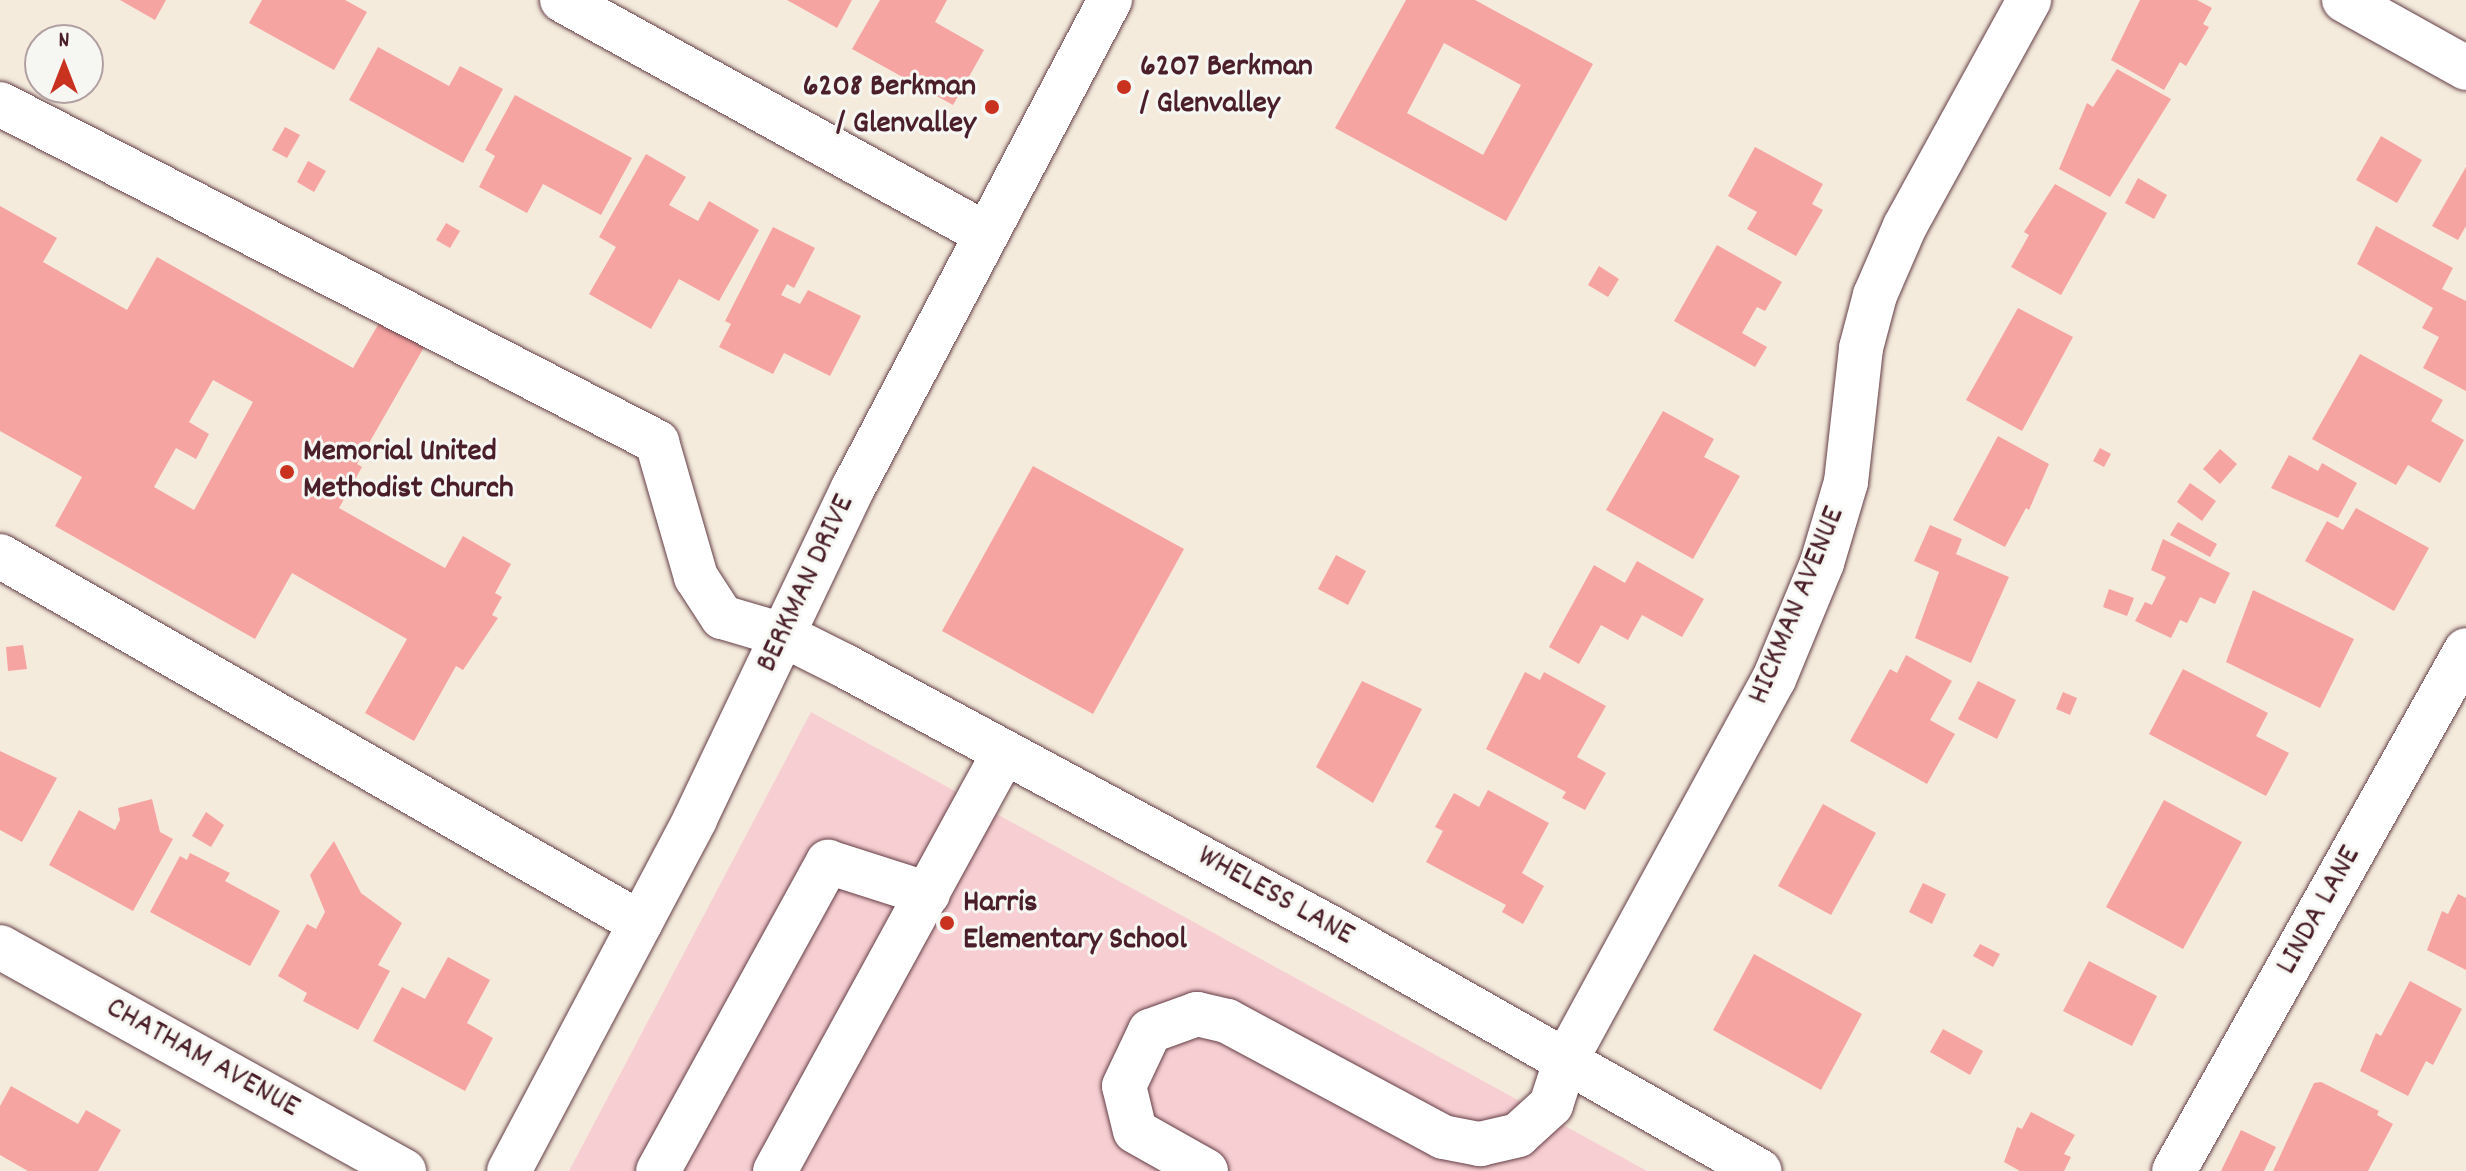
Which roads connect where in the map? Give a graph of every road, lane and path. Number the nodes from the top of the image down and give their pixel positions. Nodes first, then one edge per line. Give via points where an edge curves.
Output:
1 (562, 0) edge
2 (1110, 0) edge
3 (2029, 0) edge
4 (2344, 0) edge
5 (2466, 68) edge
6 (0, 104) edge
7 (986, 234) junction
8 (0, 556) edge
9 (783, 635) junction
10 (2466, 650) edge
11 (1004, 752) junction
12 (928, 894) junction
13 (640, 923) junction
14 (0, 947) edge
15 (1565, 1062) junction
16 (404, 1171) edge
17 (509, 1171) edge
18 (658, 1171) edge
19 (775, 1171) edge
20 (1206, 1171) edge
21 (1760, 1171) edge
22 (2174, 1171) edge

1 - 7 street
2 - 7 street, BERKMAN DRIVE
3 - 15 street, HICKMAN AVENUE via 1905,226 1875,295 1861,348 1846,482 1822,563 1774,679
4 - 5 street
6 - 9 street, WHELESS LANE via 657,442 706,597 722,617
7 - 9 street, BERKMAN DRIVE
8 - 13 street
9 - 11 street, WHELESS LANE
9 - 13 street, BERKMAN DRIVE
10 - 22 street, LINDA LANE
11 - 12 street
11 - 15 street, WHELESS LANE via 1337,931
12 - 18 street via 828,862
12 - 19 street
13 - 17 street, BERKMAN DRIVE
14 - 16 street, CHATHAM AVENUE
15 - 20 street, HICKMAN AVENUE via 1551,1105 1518,1135 1480,1144 1443,1137 1227,1021 1197,1014 1150,1031 1124,1086 1135,1131
15 - 21 street, WHELESS LANE

